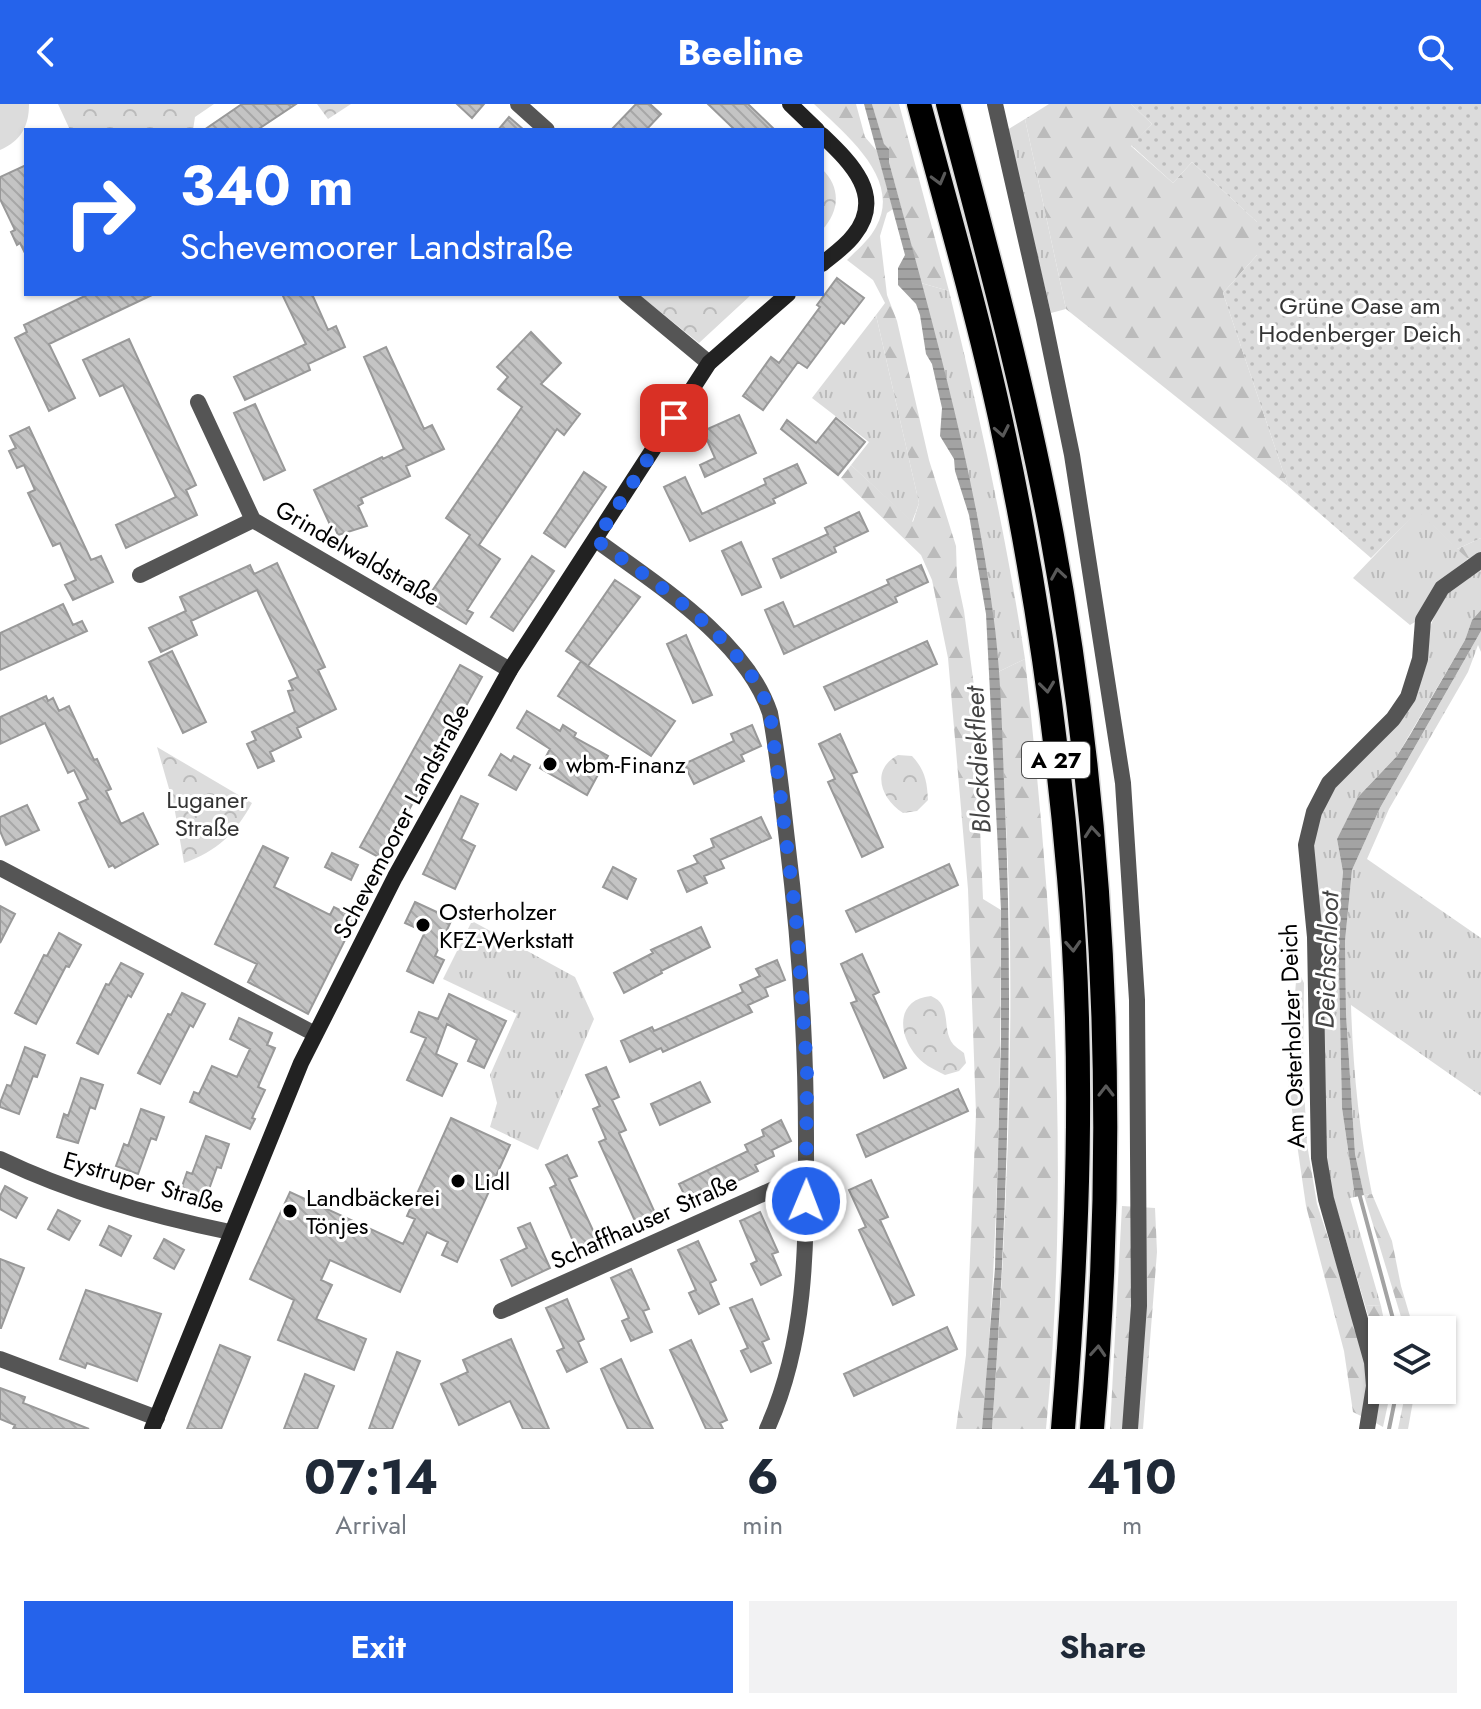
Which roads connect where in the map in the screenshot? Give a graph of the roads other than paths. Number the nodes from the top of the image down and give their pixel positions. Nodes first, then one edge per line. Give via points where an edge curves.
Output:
1 (518, 104) edge
2 (790, 104) edge
3 (919, 104) edge
4 (948, 104) edge
5 (995, 104) edge
6 (545, 128) edge
7 (815, 128) edge
8 (824, 137) edge
9 (824, 262) edge
10 (628, 296) edge
11 (786, 296) edge
12 (709, 363) junction
13 (198, 402) dead end
14 (253, 520) junction
15 (596, 540) junction
16 (1481, 560) edge
17 (140, 575) dead end
18 (510, 670) junction
19 (0, 868) edge
20 (315, 1034) junction
21 (0, 1159) edge
22 (807, 1174) junction
23 (230, 1232) junction
24 (501, 1311) dead end
25 (0, 1359) edge
26 (155, 1423) edge
27 (767, 1429) edge
28 (1063, 1429) edge
29 (1092, 1429) edge
30 (1130, 1429) edge
31 (1367, 1429) edge

1 - 6 street
2 - 7 street
3 -> 28 highway, A 27 via 1000,417 1024,540 1044,659 1069,877 1078,1169
29 -> 4 highway, A 27 via 1103,1284 1106,1073 1087,774 1072,654 1033,446
5 - 30 street via 1072,455 1123,783 1137,1000 1139,1306
8 - 9 street via 854,166 866,197 858,229
10 - 12 street
11 - 12 street, Schevemoorer Landstraße
12 - 15 street, Schevemoorer Landstraße
13 - 14 street, Grindelwaldstraße
14 - 17 street
14 - 18 street, Grindelwaldstraße
15 - 18 street, Schevemoorer Landstraße
15 - 22 street via 707,626 745,665 767,705 796,918 807,1069
16 - 31 street, Am Osterholzer Deich via 1442,588 1423,620 1420,659 1408,697 1329,783 1306,845 1315,937 1319,1158 1372,1362
18 - 20 street, Schevemoorer Landstraße
19 - 20 street
20 - 23 street, Schevemoorer Landstraße
21 - 23 street, Eystruper Straße via 100,1199
22 - 24 street, Schaffhauser Straße
22 - 27 street via 800,1315 793,1357
23 - 26 street, Schevemoorer Landstraße
25 - 26 street

